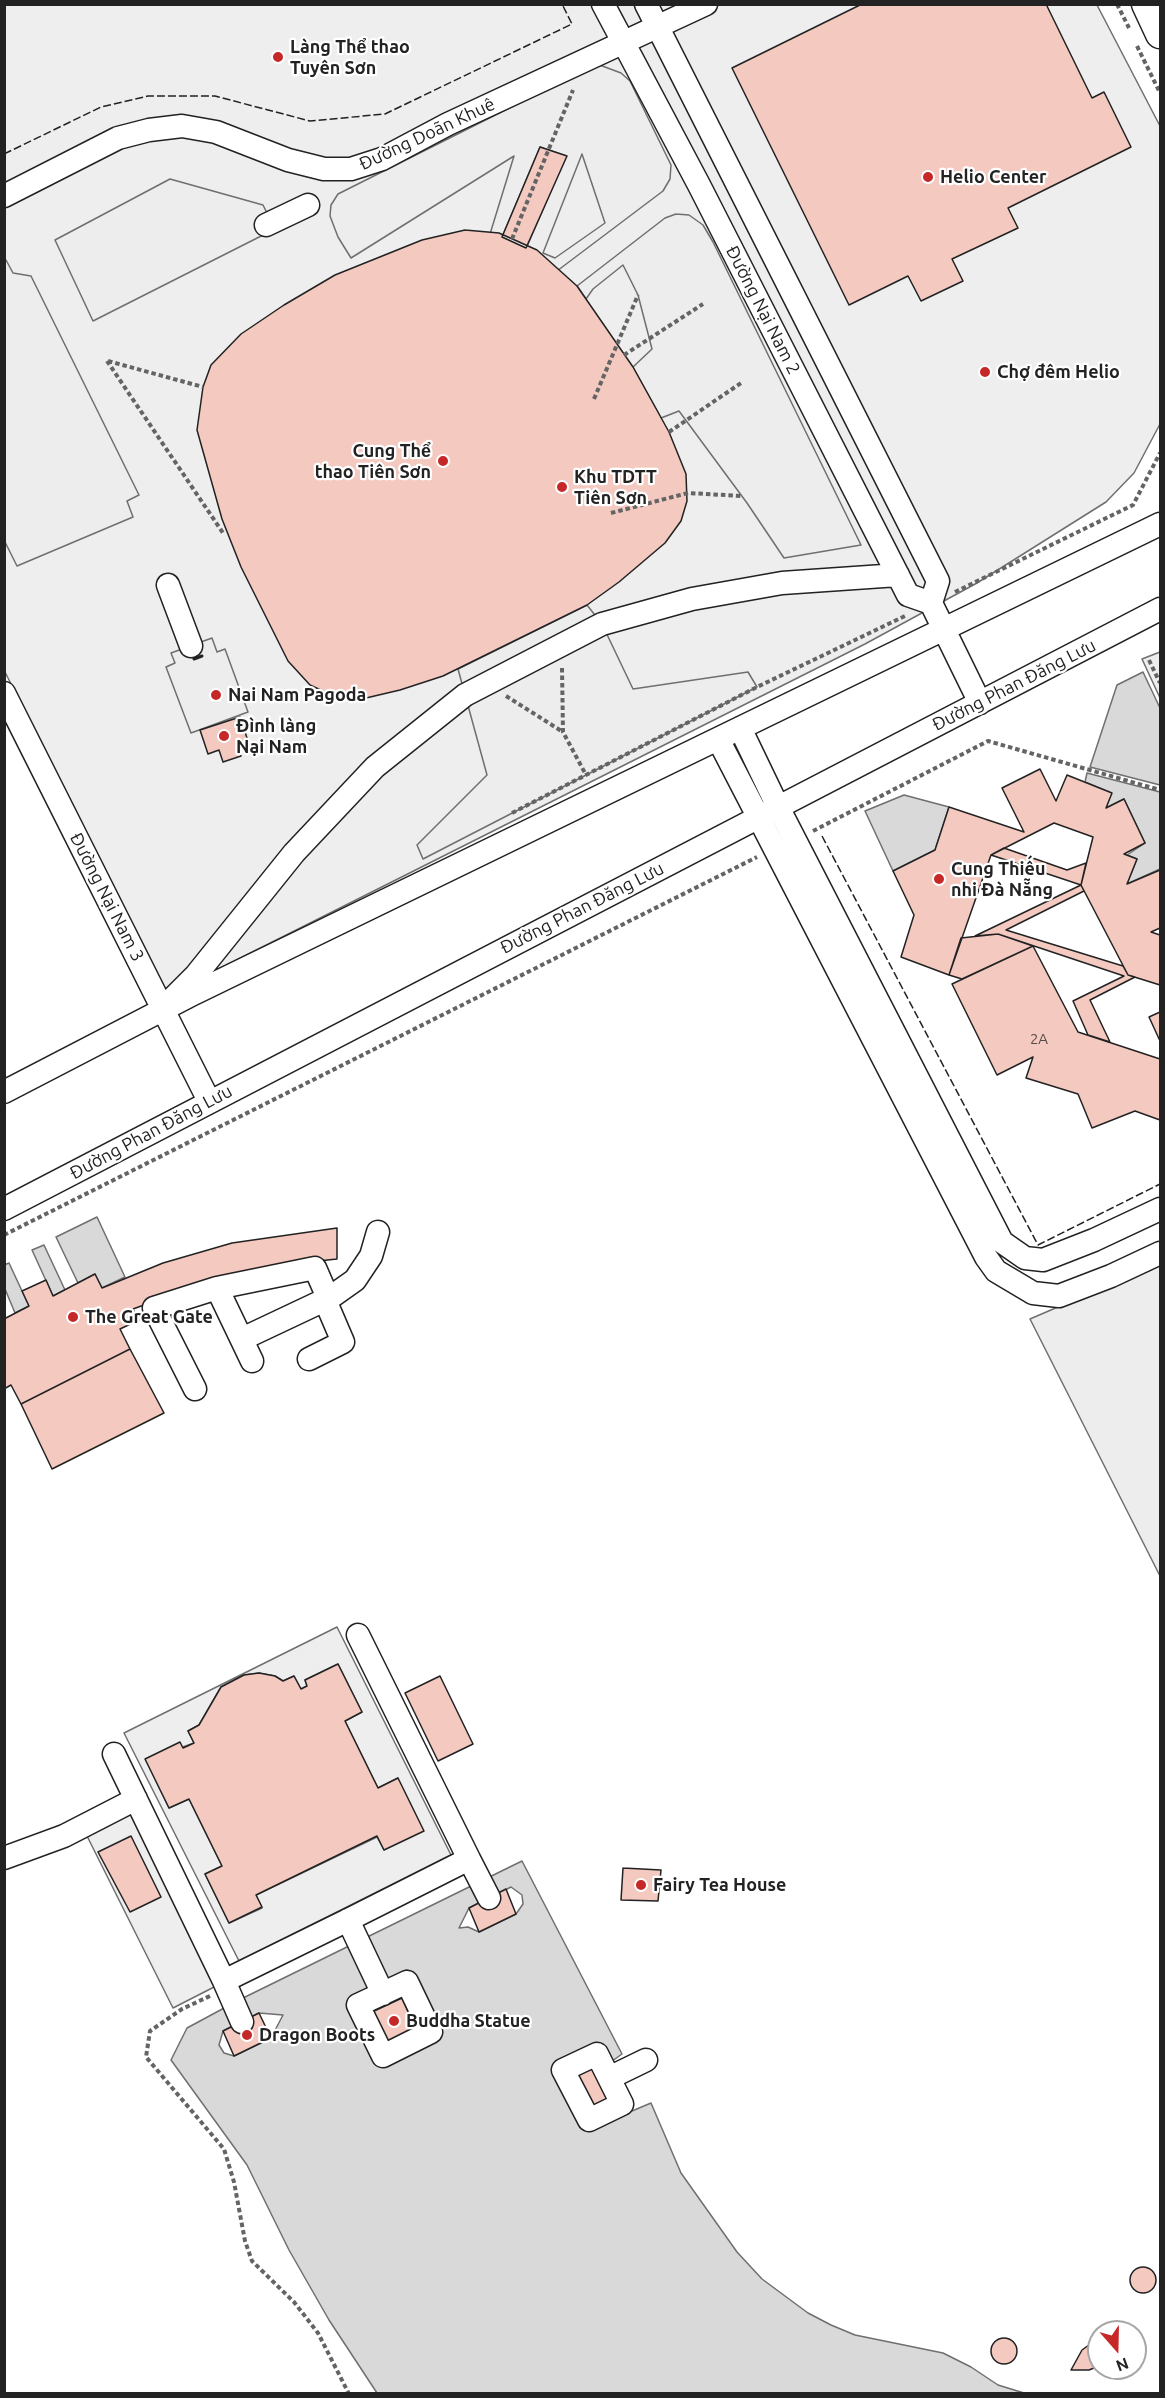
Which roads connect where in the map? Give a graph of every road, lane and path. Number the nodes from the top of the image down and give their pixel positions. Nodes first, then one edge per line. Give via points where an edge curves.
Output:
1 (603, 4) edge
2 (646, 4) edge
3 (706, 4) edge
4 (1117, 4) edge
5 (1146, 4) edge
6 (658, 28) junction
7 (1131, 34) dead end
8 (1148, 39) edge
9 (624, 44) junction
10 (577, 80) dead end
11 (1161, 93) edge
12 (4, 196) edge
13 (308, 204) dead end
14 (266, 225) dead end
15 (512, 239) dead end
16 (638, 295) dead end
17 (703, 304) dead end
18 (624, 355) dead end
19 (741, 383) dead end
20 (202, 387) dead end
21 (594, 399) dead end
22 (669, 432) dead end
23 (1161, 453) edge
24 (742, 496) dead end
25 (611, 513) dead end
26 (1161, 524) edge
27 (223, 533) dead end
28 (898, 575) junction
29 (168, 585) dead end
30 (931, 603) junction
31 (1161, 609) edge
32 (944, 629) junction
33 (562, 644) junction
34 (191, 646) dead end
35 (1149, 660) dead end
36 (487, 683) junction
37 (1161, 683) edge
38 (4, 693) edge
39 (980, 703) junction
40 (740, 728) junction
41 (563, 732) junction
42 (718, 739) junction
43 (586, 775) junction
44 (1161, 789) edge
45 (768, 812) junction
46 (505, 817) dead end
47 (806, 834) dead end
48 (776, 848) junction
49 (163, 1009) junction
50 (4, 1092) edge
51 (209, 1101) junction
52 (4, 1209) edge
53 (1161, 1209) edge
54 (378, 1232) dead end
55 (4, 1235) edge
56 (1161, 1253) edge
57 (217, 1288) junction
58 (326, 1299) junction
59 (242, 1339) junction
60 (309, 1359) dead end
61 (252, 1361) dead end
62 (195, 1389) dead end
63 (358, 1635) dead end
64 (114, 1754) dead end
65 (136, 1799) junction
66 (4, 1858) edge
67 (469, 1858) junction
68 (489, 1898) dead end
69 (348, 1920) junction
70 (225, 1984) junction
71 (383, 1994) dead end
72 (242, 2022) dead end
73 (646, 2060) dead end
74 (609, 2078) dead end
75 (349, 2394) edge

1 - 9 street, Đường Nại Nam 2
2 - 6 street, Đường Nại Nam 2
3 - 6 street, Đường Doãn Khuê
4 - 7 path
5 - 8 main road
6 - 9 street, Đường Doãn Khuê
6 - 30 street, Đường Nại Nam 2 via 938,581
8 - 11 path
9 - 12 street, Đường Doãn Khuê via 448,124 382,159 351,169 324,169 288,160 216,132 182,126 118,138
9 - 28 street, Đường Nại Nam 2
10 - 15 path
13 - 14 street
16 - 21 path
17 - 18 path
19 - 22 path
20 - 27 path via 107,361
23 - 30 path via 1133,505
24 - 25 path via 688,493
26 - 32 street
28 - 30 street, Đường Nại Nam 2 via 908,596
28 - 33 street via 782,583 692,599 602,624
29 - 34 street
30 - 32 street
30 - 43 path
31 - 39 street, Đường Phan Đăng Lưu
32 - 39 street
32 - 40 street
33 - 36 street
33 - 41 path
35 - 37 path
36 - 41 path
36 - 49 street via 465,695 375,767 294,853 196,975
38 - 49 street, Đường Nại Nam 3
39 - 45 street, Đường Phan Đăng Lưu
40 - 42 street
40 - 45 street
41 - 43 path
42 - 45 street
42 - 49 street
43 - 46 path
44 - 47 path via 988,741
45 - 48 street
45 - 51 street, Đường Phan Đăng Lưu
45 - 53 street via 1002,1242 1025,1258 1043,1260
48 - 55 path
48 - 56 street via 996,1271 1033,1293 1059,1296
49 - 50 street
49 - 51 street, Đường Nại Nam 3
51 - 52 street, Đường Phan Đăng Lưu
54 - 58 street via 371,1256 355,1280
57 - 58 street via 315,1268
57 - 59 street
57 - 62 street via 154,1308
58 - 59 street
58 - 60 street via 343,1342
59 - 61 street
63 - 67 street
64 - 65 street
65 - 66 street via 64,1836
65 - 70 street
67 - 68 street
67 - 69 street
69 - 70 street
69 - 71 street
70 - 72 street
70 - 75 path via 150,2031 146,2057 224,2149 252,2261 294,2302 318,2333
73 - 74 street

